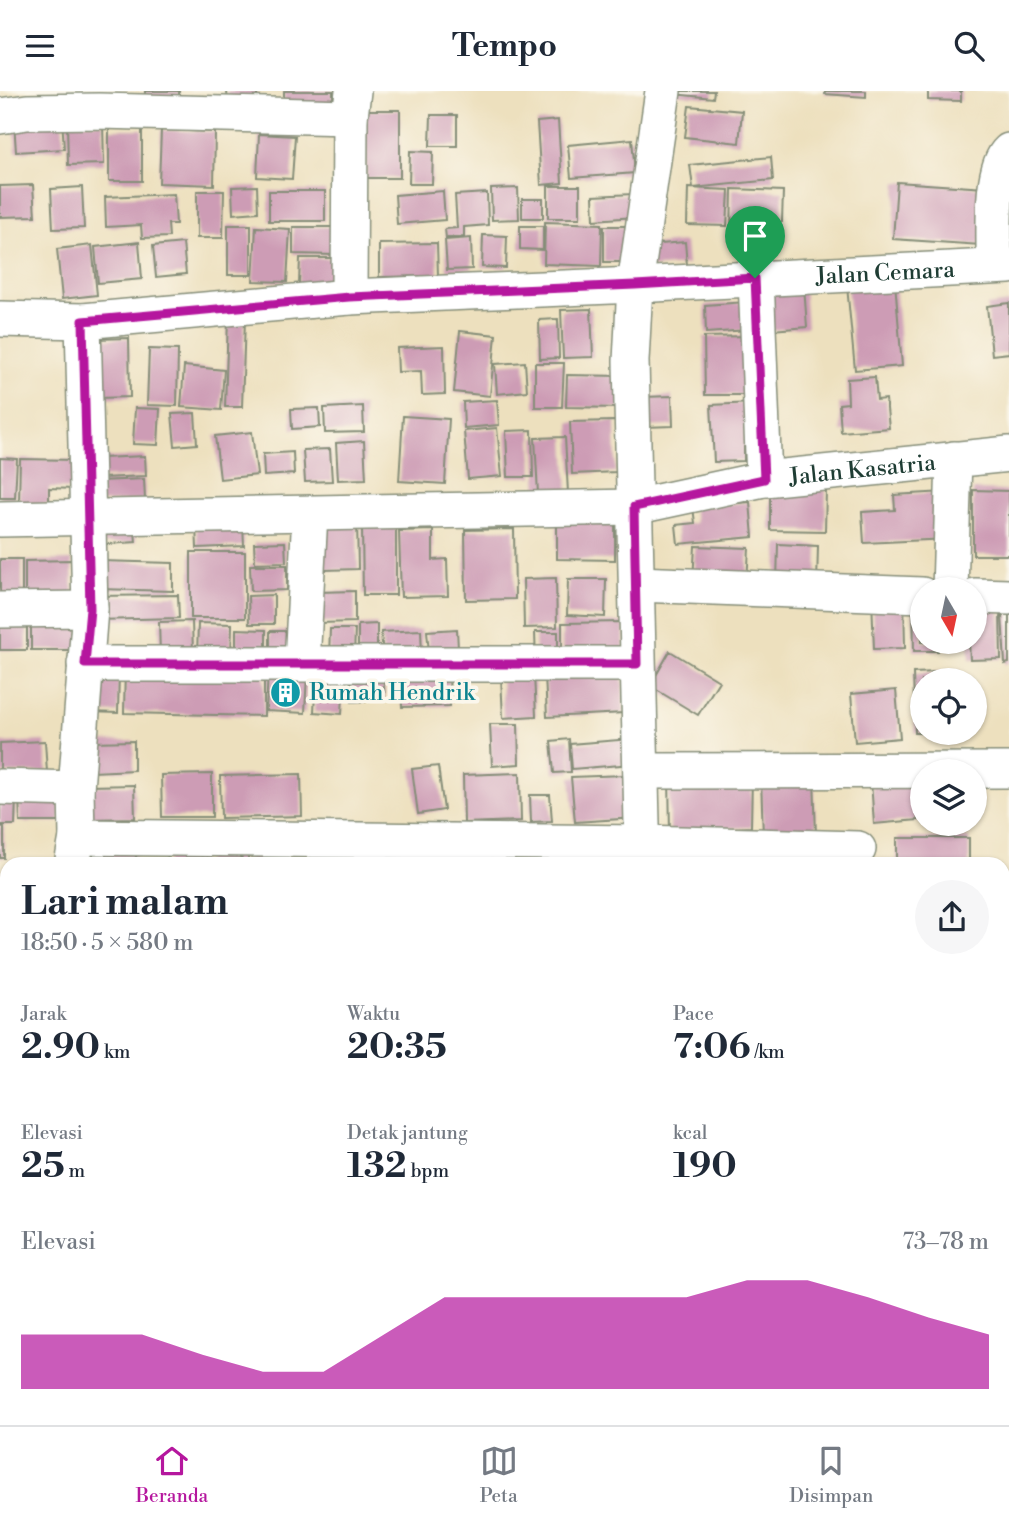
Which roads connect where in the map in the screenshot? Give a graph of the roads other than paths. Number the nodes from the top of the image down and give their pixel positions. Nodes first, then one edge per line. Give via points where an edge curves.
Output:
1 (663, 91) edge
2 (352, 104) edge
3 (0, 116) edge
4 (1009, 146) edge
5 (1009, 151) edge
6 (1002, 266) edge
7 (755, 278) junction
8 (635, 285) junction
9 (349, 297) junction
10 (0, 319) edge
11 (83, 321) junction
12 (1009, 454) edge
13 (954, 459) junction
14 (764, 479) junction
15 (634, 507) junction
16 (310, 514) junction
17 (0, 519) edge
18 (88, 519) junction
19 (950, 577) edge
20 (637, 584) junction
21 (910, 595) edge
22 (987, 596) edge
23 (1009, 597) edge
24 (90, 609) junction
25 (0, 610) edge
26 (302, 663) junction
27 (85, 664) junction
28 (637, 664) junction
29 (1009, 770) edge
30 (641, 771) junction
31 (0, 787) edge
32 (76, 789) junction
33 (858, 849) dead end
34 (74, 851) edge
35 (643, 854) edge

1 - 8 street
2 - 3 street
2 - 9 street
4 - 5 street
5 - 6 street via 996,184
6 - 7 street, Jalan Cemara
7 - 8 street, Jalan Cemara
7 - 14 street
8 - 9 street, Jalan Cemara
8 - 15 street via 631,361
9 - 11 street, Jalan Cemara
10 - 11 street, Jalan Cemara
11 - 18 street
12 - 13 street, Jalan Kasatria
13 - 14 street, Jalan Kasatria
13 - 19 street
14 - 15 street, Jalan Kasatria
15 - 16 street, Jalan Kasatria
15 - 20 street
16 - 18 street, Jalan Kasatria
16 - 26 street
17 - 18 street, Jalan Kasatria
18 - 24 street
20 - 21 street
20 - 28 street
22 - 23 street
24 - 25 street
24 - 27 street
26 - 27 street
26 - 28 street
27 - 32 street
28 - 30 street
29 - 30 street
30 - 35 street
31 - 32 street
32 - 34 street
33 - 35 street
34 - 35 street

